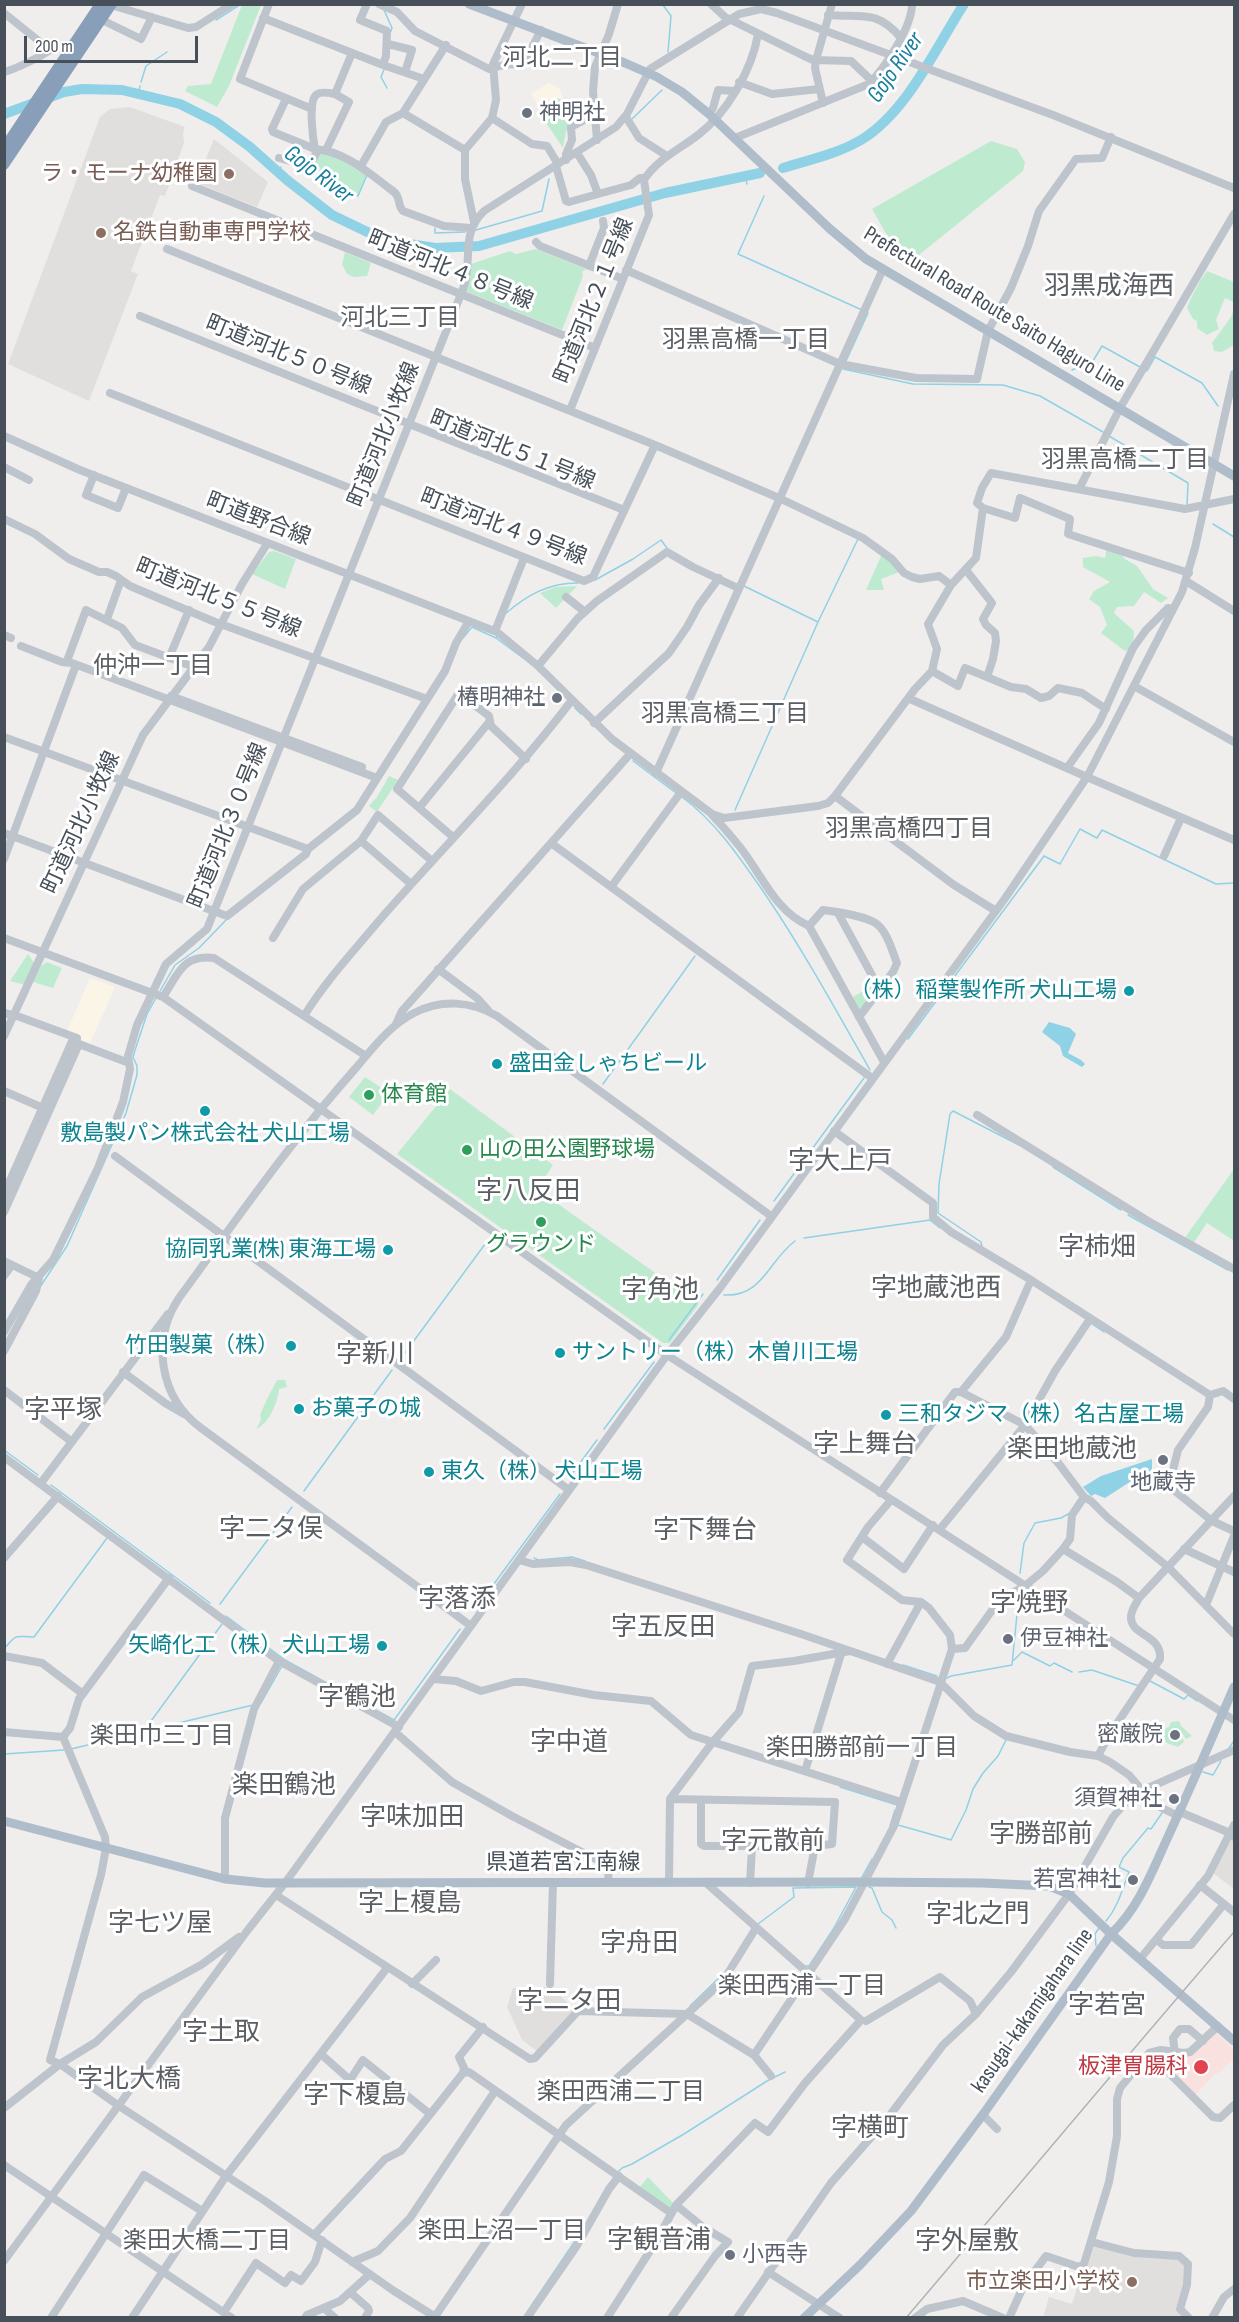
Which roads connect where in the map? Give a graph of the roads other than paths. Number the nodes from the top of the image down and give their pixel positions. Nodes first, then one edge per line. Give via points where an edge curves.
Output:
1 (232, 4) edge
2 (269, 4) edge
3 (367, 4) edge
4 (379, 4) edge
5 (469, 4) edge
6 (522, 4) edge
7 (618, 4) edge
8 (711, 4) edge
9 (832, 4) edge
10 (912, 4) edge
11 (108, 5) edge
12 (4, 13) edge
13 (828, 15) junction
14 (152, 17) junction
15 (263, 18) junction
16 (102, 20) junction
17 (514, 20) junction
18 (729, 20) junction
19 (541, 30) junction
20 (823, 30) junction
21 (758, 34) junction
22 (901, 38) junction
23 (388, 44) junction
24 (446, 45) junction
25 (352, 53) junction
26 (601, 54) junction
27 (889, 56) junction
28 (70, 59) junction
29 (816, 60) junction
30 (383, 65) junction
31 (493, 69) junction
32 (4, 72) edge
33 (405, 72) junction
34 (647, 73) junction
35 (424, 79) junction
36 (872, 81) junction
37 (739, 82) junction
38 (819, 89) junction
39 (735, 91) junction
40 (335, 94) junction
41 (286, 99) junction
42 (823, 103) junction
43 (312, 109) junction
44 (403, 113) junction
45 (594, 115) junction
46 (712, 116) junction
47 (626, 117) junction
48 (492, 118) junction
49 (22, 131) junction
50 (1110, 137) junction
51 (735, 138) junction
52 (597, 140) junction
53 (4, 148) edge
54 (315, 149) junction
55 (326, 150) junction
56 (465, 150) junction
57 (577, 153) junction
58 (667, 156) junction
59 (279, 158) dead end
60 (566, 159) junction
61 (4, 165) edge
62 (557, 165) junction
63 (361, 166) junction
64 (645, 182) junction
65 (192, 186) dead end
66 (1234, 188) edge
67 (598, 194) junction
68 (1234, 214) edge
69 (603, 221) dead end
70 (471, 228) junction
71 (536, 242) dead end
72 (167, 249) dead end
73 (589, 266) junction
74 (883, 269) junction
75 (626, 270) junction
76 (623, 279) junction
77 (461, 295) junction
78 (140, 316) dead end
79 (988, 331) junction
80 (595, 348) junction
81 (436, 357) junction
82 (840, 364) junction
83 (1234, 374) edge
84 (110, 393) dead end
85 (1232, 400) edge
86 (1120, 408) junction
87 (570, 411) junction
88 (408, 426) junction
89 (4, 436) edge
90 (655, 445) junction
91 (1215, 465) junction
92 (4, 467) edge
93 (94, 475) junction
94 (1234, 476) edge
95 (29, 480) dead end
96 (126, 488) junction
97 (1079, 489) junction
98 (779, 498) junction
99 (1234, 499) edge
100 (378, 500) junction
101 (1205, 506) junction
102 (983, 508) junction
103 (624, 510) junction
104 (4, 519) edge
105 (267, 544) junction
106 (524, 558) junction
107 (966, 570) junction
108 (348, 575) junction
109 (1187, 577) junction
110 (719, 578) junction
111 (121, 579) junction
112 (951, 585) junction
113 (738, 588) junction
114 (566, 597) dead end
115 (1173, 609) junction
116 (189, 610) junction
117 (1234, 611) edge
118 (585, 612) junction
119 (107, 619) junction
120 (469, 621) junction
121 (221, 624) junction
122 (497, 633) junction
123 (21, 646) dead end
124 (169, 658) junction
125 (315, 658) junction
126 (72, 663) junction
127 (538, 666) junction
128 (194, 667) junction
129 (932, 670) junction
130 (987, 676) junction
131 (1134, 686) junction
132 (170, 698) junction
133 (427, 699) junction
134 (910, 699) junction
135 (572, 700) junction
136 (1106, 709) junction
137 (490, 721) junction
138 (594, 723) junction
139 (4, 737) edge
140 (282, 740) junction
141 (1234, 742) edge
142 (42, 751) junction
143 (630, 753) junction
144 (526, 759) junction
145 (1067, 768) junction
146 (656, 773) junction
147 (379, 776) junction
148 (1087, 777) junction
149 (121, 780) junction
150 (681, 792) junction
151 (835, 796) junction
152 (419, 808) junction
153 (712, 814) junction
154 (1182, 818) junction
155 (248, 827) junction
156 (9, 836) edge
157 (453, 837) junction
158 (1234, 840) edge
159 (361, 841) junction
160 (551, 843) junction
161 (4, 847) edge
162 (308, 849) junction
163 (1164, 856) dead end
164 (4, 860) edge
165 (432, 861) junction
166 (83, 864) junction
167 (411, 884) junction
168 (611, 887) junction
169 (996, 911) junction
170 (214, 913) junction
171 (838, 913) junction
172 (809, 926) junction
173 (4, 938) edge
174 (273, 938) dead end
175 (42, 952) junction
176 (438, 969) junction
177 (879, 990) junction
178 (159, 994) junction
179 (490, 1012) junction
180 (9, 1014) edge
181 (303, 1016) junction
182 (860, 1017) junction
183 (396, 1026) junction
184 (4, 1036) edge
185 (73, 1039) junction
186 (366, 1056) junction
187 (128, 1061) junction
188 (884, 1062) junction
189 (872, 1078) junction
190 (4, 1091) edge
191 (43, 1108) junction
192 (320, 1108) junction
193 (976, 1115) dead end
194 (834, 1131) junction
195 (116, 1156) dead end
196 (4, 1194) edge
197 (4, 1212) edge
198 (771, 1216) junction
199 (224, 1236) junction
200 (8, 1263) edge
201 (1234, 1269) edge
202 (4, 1276) edge
203 (39, 1278) junction
204 (1031, 1280) junction
205 (172, 1309) junction
206 (1090, 1319) junction
207 (4, 1332) edge
208 (4, 1351) edge
209 (667, 1355) junction
210 (123, 1372) junction
211 (4, 1390) edge
212 (962, 1392) junction
213 (1210, 1395) junction
214 (1234, 1399) edge
215 (187, 1415) junction
216 (1025, 1425) junction
217 (72, 1442) junction
218 (4, 1457) edge
219 (41, 1483) junction
220 (568, 1490) junction
221 (880, 1493) junction
222 (58, 1496) junction
223 (1234, 1496) edge
224 (1084, 1497) junction
225 (891, 1500) junction
226 (1212, 1521) junction
227 (937, 1527) junction
228 (1234, 1531) edge
229 (1234, 1536) edge
230 (862, 1537) junction
231 (1063, 1550) junction
232 (1184, 1550) junction
233 (4, 1558) edge
234 (519, 1560) junction
235 (1222, 1566) junction
236 (1168, 1567) junction
237 (1234, 1572) edge
238 (169, 1578) junction
239 (1026, 1585) junction
240 (1139, 1598) junction
241 (921, 1602) junction
242 (1206, 1605) junction
243 (471, 1626) junction
244 (1234, 1632) edge
245 (952, 1649) junction
246 (845, 1652) junction
247 (4, 1656) edge
248 (279, 1661) junction
249 (889, 1661) junction
250 (1155, 1669) junction
251 (433, 1680) junction
252 (940, 1683) junction
253 (1234, 1687) edge
254 (83, 1694) junction
255 (1223, 1712) junction
256 (1234, 1720) edge
257 (397, 1729) junction
258 (4, 1732) edge
259 (63, 1737) junction
260 (712, 1743) junction
261 (1234, 1750) edge
262 (1098, 1756) junction
263 (1200, 1766) junction
264 (805, 1771) junction
265 (1143, 1790) junction
266 (670, 1799) junction
267 (701, 1801) junction
268 (901, 1802) junction
269 (1179, 1814) junction
270 (4, 1821) edge
271 (1233, 1831) edge
272 (815, 1846) junction
273 (752, 1847) junction
274 (106, 1848) junction
275 (225, 1879) junction
276 (553, 1882) junction
277 (608, 1882) junction
278 (669, 1882) junction
279 (705, 1882) junction
280 (750, 1882) junction
281 (864, 1882) junction
282 (285, 1883) junction
283 (808, 1883) junction
284 (1200, 1885) junction
285 (1069, 1894) junction
286 (276, 1895) junction
287 (1224, 1904) junction
288 (1234, 1912) edge
289 (755, 1927) junction
290 (247, 1930) junction
291 (1111, 1934) junction
292 (1157, 1940) junction
293 (1140, 1959) junction
294 (436, 1960) dead end
295 (387, 1968) junction
296 (810, 1974) junction
297 (412, 1984) junction
298 (550, 1984) dead end
299 (687, 2014) junction
300 (976, 2014) junction
301 (866, 2021) dead end
302 (1218, 2026) junction
303 (483, 2027) junction
304 (1203, 2041) junction
305 (1234, 2041) edge
306 (1165, 2050) junction
307 (1175, 2053) junction
308 (322, 2055) junction
309 (754, 2055) junction
310 (60, 2064) junction
311 (463, 2073) junction
312 (771, 2076) dead end
313 (495, 2091) junction
314 (1234, 2105) edge
315 (119, 2106) junction
316 (4, 2108) edge
317 (430, 2114) junction
318 (983, 2115) junction
319 (997, 2128) dead end
320 (560, 2135) junction
321 (4, 2165) edge
322 (226, 2176) junction
323 (619, 2176) junction
324 (52, 2197) junction
325 (676, 2205) junction
326 (202, 2211) junction
327 (670, 2213) junction
328 (105, 2233) junction
329 (314, 2235) junction
330 (322, 2240) junction
331 (1092, 2242) junction
332 (4, 2261) edge
333 (352, 2262) junction
334 (162, 2271) junction
335 (768, 2272) junction
336 (370, 2274) junction
337 (1234, 2289) edge
338 (351, 2293) junction
339 (820, 2303) junction
340 (324, 2308) junction
341 (224, 2312) junction
342 (436, 2317) edge
343 (51, 2318) edge
344 (132, 2318) edge
345 (232, 2318) edge
346 (305, 2318) edge
347 (335, 2318) edge
348 (365, 2318) edge
349 (526, 2318) edge
350 (607, 2318) edge
351 (670, 2318) edge
352 (737, 2318) edge
353 (804, 2318) edge
354 (840, 2318) edge
355 (915, 2318) edge
356 (1003, 2318) edge
357 (1009, 2318) edge
358 (1189, 2318) edge
359 (1212, 2318) edge

1 - 14 street via 196,27
2 - 15 street
3 - 23 street via 360,20 387,31
4 - 24 street via 398,12 415,31
5 - 17 main road, Prefectural Road Route Saito Haguro Line
6 - 17 street
7 - 26 street
8 - 18 street
9 - 13 street
10 - 22 street via 911,18
11 - 14 street
11 - 16 highway
11 - 28 highway
12 - 32 street via 50,50
13 - 20 street
13 - 22 street via 864,14 889,24
14 - 16 street via 141,39
15 - 25 street
15 - 41 street via 240,76 242,81
16 - 28 highway
17 - 19 main road, Prefectural Road Route Saito Haguro Line
17 - 31 street
18 - 20 street via 746,12 766,10
18 - 21 street
18 - 34 street
19 - 26 main road, Prefectural Road Route Saito Haguro Line
19 - 31 street via 523,65 507,64
20 - 27 street
20 - 29 street
21 - 29 street
21 - 37 street via 755,52
22 - 27 street
23 - 30 street
23 - 33 street via 412,50
24 - 31 street
24 - 35 street
25 - 30 street
25 - 40 street
26 - 34 main road, Prefectural Road Route Saito Haguro Line
26 - 45 street via 593,86
27 - 36 street
27 - 50 street
28 - 49 highway
29 - 36 street via 849,60
29 - 38 street
30 - 33 street
31 - 48 street via 496,100
33 - 35 street
34 - 46 main road, Prefectural Road Route Saito Haguro Line via 682,92
34 - 47 street
35 - 44 street
36 - 42 street
37 - 38 street via 772,94
37 - 39 street
38 - 42 street
39 - 46 street via 730,102
39 - 46 street via 718,90
40 - 43 street via 315,95
40 - 55 street via 349,102
41 - 43 street
41 - 54 street via 273,132
42 - 51 street
43 - 54 street
44 - 56 street
44 - 63 street via 386,122
45 - 52 street
45 - 60 street via 571,127
46 - 51 main road, Prefectural Road Route Saito Haguro Line
46 - 58 street via 698,135
47 - 52 street
47 - 58 street via 639,138
48 - 56 street
48 - 62 street via 532,144 547,146
49 - 53 highway
49 - 61 highway
50 - 66 street
50 - 79 street via 1102,158 1076,159 1040,211 1011,288
51 - 74 main road, Prefectural Road Route Saito Haguro Line via 842,240
52 - 57 street
54 - 55 street
54 - 59 street via 309,166
55 - 63 street
56 - 70 street, 町道河北小牧線
57 - 60 street
57 - 67 street
58 - 64 street
60 - 62 street
62 - 67 street via 566,201
62 - 70 street via 484,211
63 - 70 street via 396,194 403,211 444,226
64 - 67 street via 640,178 631,185
64 - 75 street, 町道河北２１号線 via 649,215
65 - 77 street, 町道河北４８号線
68 - 86 street
69 - 73 street via 604,228
70 - 77 street, 町道河北小牧線
71 - 73 street
72 - 81 street
73 - 76 street
74 - 79 main road, Prefectural Road Route Saito Haguro Line
74 - 82 street
75 - 76 street, 町道河北２１号線
75 - 82 street
76 - 80 street, 町道河北２１号線
77 - 80 street, 町道河北４８号線
77 - 81 street, 町道河北小牧線
78 - 88 street, 町道河北５０号線
79 - 82 street via 977,379 916,378
79 - 86 main road, Prefectural Road Route Saito Haguro Line
80 - 87 street, 町道河北２１号線
81 - 87 street
81 - 88 street, 町道河北小牧線
82 - 98 street
83 - 85 street
84 - 100 street, 町道河北４９号線
85 - 91 street
86 - 91 main road, Prefectural Road Route Saito Haguro Line
86 - 97 street
87 - 90 street
88 - 100 street, 町道河北小牧線
88 - 103 street, 町道河北５０号線
89 - 93 street, 町道野合線
90 - 98 street
90 - 103 street, 町道河北４９号線
91 - 94 main road, Prefectural Road Route Saito Haguro Line
91 - 101 street
92 - 95 street
93 - 96 street, 町道野合線
93 - 96 street via 86,495 118,508
96 - 105 street, 町道野合線
97 - 101 street via 1185,509
97 - 102 street via 991,473 977,503
98 - 112 street via 863,538 912,578 939,576
98 - 113 street
99 - 101 street
100 - 106 street, 町道河北４９号線
100 - 108 street, 町道河北小牧線
101 - 109 street
102 - 107 street via 976,558
102 - 109 street via 1015,518 1020,498 1070,519 1068,534
103 - 106 street, 町道河北４９号線 via 593,577 588,580
104 - 111 street, 町道河北５５号線 via 35,534 69,560
105 - 108 street, 町道野合線
105 - 121 street, 町道河北小牧線
106 - 122 street
107 - 112 street
107 - 130 street via 992,603 983,619 995,633 996,641
108 - 120 street, 町道野合線
108 - 125 street, 町道河北３０号線
109 - 115 street
109 - 117 street
110 - 113 street
110 - 118 street via 667,552
110 - 138 street via 669,653
111 - 116 street, 町道河北５５号線
111 - 119 street
112 - 129 street via 928,624 937,649
113 - 146 street
114 - 118 street
115 - 131 street
115 - 136 street via 1168,608 1133,648
116 - 121 street, 町道河北５５号線
116 - 124 street
118 - 127 street
119 - 124 street via 122,628 135,645
119 - 126 street via 87,610
120 - 122 street, 町道野合線
120 - 133 street
121 - 125 street, 町道河北５５号線
121 - 128 street, 町道河北小牧線
122 - 127 street, 町道野合線
123 - 126 street
124 - 128 street
125 - 133 street, 町道河北５５号線
125 - 140 street, 町道河北３０号線
126 - 132 street
126 - 142 street
127 - 135 street, 町道野合線
128 - 132 street, 町道河北小牧線
129 - 130 street via 958,686 965,668
129 - 134 street
130 - 136 street via 1011,687 1026,688 1041,698 1058,688 1074,690
131 - 141 street
131 - 148 street
132 - 140 street
132 - 149 street, 町道河北小牧線 via 143,735
133 - 147 street
134 - 145 street
134 - 151 street
135 - 138 street, 町道野合線
135 - 144 street
136 - 145 street
137 - 144 street via 490,726
137 - 152 street
137 - 152 street via 489,716 459,693 397,789
138 - 143 street, 町道野合線
139 - 142 street
140 - 147 street
140 - 155 street, 町道河北３０号線
142 - 149 street
142 - 156 street
143 - 146 street, 町道野合線
143 - 160 street
144 - 157 street
145 - 148 street
146 - 150 street, 町道野合線
147 - 162 street via 357,810
148 - 154 street
148 - 169 street
149 - 155 street
149 - 166 street, 町道河北小牧線
150 - 153 street, 町道野合線
150 - 168 street
151 - 153 street via 818,806 724,818
151 - 169 street via 954,885
152 - 157 street
153 - 172 street, 町道野合線 via 790,915
154 - 158 street
154 - 163 street
155 - 162 street
155 - 170 street, 町道河北３０号線
156 - 161 street
156 - 164 street
156 - 166 street
157 - 165 street
159 - 165 street via 378,815
159 - 167 street
159 - 174 street via 303,889
160 - 168 street
160 - 176 street
162 - 170 street via 227,916
165 - 167 street
166 - 170 street
166 - 175 street, 町道河北小牧線
167 - 181 street
168 - 189 street
169 - 188 street
170 - 178 street, 町道河北３０号線 via 204,933 166,964
171 - 172 street via 823,910
171 - 177 street
171 - 177 street via 877,924 891,946 897,963
172 - 182 street
173 - 175 street
175 - 178 street
175 - 180 street, 町道河北小牧線
176 - 179 street
176 - 183 street via 402,1011
177 - 182 street
178 - 181 street via 183,965 204,956 214,958
178 - 187 street, 町道河北３０号線 via 142,1012
178 - 192 street
179 - 183 street via 467,1004 440,1004 415,1012
179 - 198 street
180 - 184 street, 町道河北小牧線
180 - 185 street
181 - 186 street
182 - 188 street
183 - 186 street
185 - 187 street
185 - 191 street
186 - 192 street
187 - 197 street via 79,1044
187 - 203 street, 町道河北３０号線 via 123,1102 102,1160 53,1260
188 - 189 street
189 - 194 street
190 - 191 street
191 - 196 street
192 - 199 street
192 - 209 street
193 - 201 street
194 - 198 street
194 - 204 street via 933,1203 933,1217 938,1223
195 - 199 street
198 - 209 street
199 - 205 street
199 - 220 street
200 - 202 street
200 - 203 street
203 - 207 street, 町道河北３０号線
203 - 208 street
204 - 206 street
204 - 212 street via 1006,1337
205 - 210 street
205 - 215 street via 163,1339 163,1364 171,1391
206 - 213 street
206 - 216 street
209 - 220 street
209 - 221 street
210 - 215 street
210 - 217 street
211 - 217 street
212 - 216 street
212 - 221 street via 955,1392 942,1407
213 - 214 street via 1223,1390
213 - 226 street via 1208,1407 1178,1450 1173,1470 1160,1479
215 - 243 street
216 - 224 street
216 - 227 street
217 - 219 street
218 - 219 street
219 - 222 street
220 - 234 street
221 - 225 street
222 - 233 street
222 - 238 street
223 - 226 street
224 - 231 street via 1072,1515 1070,1539
224 - 236 street
225 - 227 street
225 - 230 street
226 - 228 street
226 - 232 street
227 - 230 street via 904,1569
227 - 239 street
229 - 235 street
230 - 241 street via 847,1560 902,1600
231 - 239 street
231 - 240 street
232 - 235 street
232 - 236 street
234 - 243 street
234 - 246 street via 586,1565
235 - 237 street
235 - 242 street
236 - 240 street
236 - 242 street
238 - 248 street
238 - 254 street
239 - 245 street via 998,1602 965,1648
239 - 250 street
240 - 250 street via 1132,1622 1158,1644 1160,1659
241 - 245 street via 950,1635
241 - 249 street
242 - 244 street
243 - 251 street
245 - 252 street
246 - 249 street
246 - 260 street via 753,1666 739,1712
246 - 264 street
247 - 254 street via 42,1663
248 - 257 street
248 - 275 street via 254,1709 225,1818
249 - 252 street
250 - 255 street
250 - 262 street
251 - 257 street
251 - 260 street via 456,1681 481,1691 525,1682 651,1701 691,1735
252 - 262 street via 974,1716 1006,1736
252 - 268 street
253 - 255 main road, kasugai-kakamigahara line
254 - 259 street
255 - 256 street
255 - 263 main road, kasugai-kakamigahara line
257 - 277 street via 452,1782 609,1866
257 - 282 street
258 - 259 street
259 - 274 street via 105,1837
260 - 264 street
260 - 266 street
261 - 263 street
262 - 265 street via 1119,1767
263 - 265 street
263 - 269 main road, kasugai-kakamigahara line
264 - 268 street
265 - 269 street via 1158,1808
265 - 285 street via 1122,1804
266 - 267 street
266 - 278 street
267 - 272 street via 835,1802 832,1844
267 - 273 street via 701,1844
268 - 281 street via 894,1826
269 - 271 street
269 - 291 main road, kasugai-kakamigahara line via 1147,1882 1127,1917
270 - 274 main road, 県道若宮江南線
271 - 284 street
272 - 273 street
272 - 283 street
273 - 280 street
274 - 275 main road, 県道若宮江南線
274 - 310 street via 50,2060
275 - 282 main road, 県道若宮江南線
276 - 277 main road, 県道若宮江南線
276 - 282 main road, 県道若宮江南線
276 - 298 street
277 - 278 main road, 県道若宮江南線
278 - 279 main road, 県道若宮江南線
279 - 280 main road, 県道若宮江南線
279 - 289 street
280 - 283 main road, 県道若宮江南線
281 - 283 main road, 県道若宮江南線
281 - 285 main road, 県道若宮江南線 via 1024,1883 1049,1886
281 - 296 street
282 - 286 street
284 - 287 street
284 - 292 street
285 - 291 main road, 県道若宮江南線
285 - 300 street
286 - 290 street
286 - 295 street
287 - 288 street
287 - 292 street via 1191,1945 1163,1945
289 - 296 street
289 - 299 street via 723,1981
290 - 310 street via 220,1953 142,1997 96,2043
290 - 315 street
291 - 293 main road, 県道若宮江南線
291 - 318 main road, kasugai-kakamigahara line
292 - 293 street
293 - 302 main road, 県道若宮江南線
294 - 297 street
295 - 297 street
295 - 308 street
296 - 309 street
296 - 325 street via 861,2020 768,2132 755,2123
297 - 303 street
299 - 303 street via 578,2011 533,2060
299 - 309 street
299 - 320 street via 576,2115
300 - 301 street via 970,2001 940,1977
300 - 335 street via 943,2045 887,2119 831,2183
302 - 304 street
302 - 305 main road, 県道若宮江南線
303 - 311 street via 459,2057
304 - 307 street via 1190,2052
304 - 307 street via 1184,2028 1173,2038
306 - 307 street
306 - 314 street via 1165,2069 1213,2117 1220,2118
306 - 331 street via 1149,2053 1118,2092 1114,2157
308 - 317 street via 350,2080 363,2060
308 - 322 street
309 - 312 street
310 - 315 street
310 - 316 street
311 - 313 street via 470,2072
311 - 317 street
313 - 320 street
313 - 333 street via 410,2218 378,2251
315 - 322 street
315 - 324 street
317 - 329 street via 401,2151 385,2159
318 - 319 street
318 - 339 main road, kasugai-kakamigahara line via 910,2211
320 - 323 street
320 - 342 street
321 - 324 street
322 - 326 street
322 - 329 street
323 - 327 street
323 - 349 street
324 - 328 street
324 - 332 street
325 - 327 street
325 - 351 street via 728,2242
326 - 328 street via 144,2175
326 - 334 street
327 - 350 street
328 - 334 street
328 - 343 street
329 - 330 street
330 - 333 street
330 - 341 street via 315,2262 301,2282 291,2275 285,2283 256,2263
331 - 357 street via 1084,2264 1079,2267 1046,2256 1023,2288
331 - 358 street via 1134,2253 1179,2256 1188,2264 1180,2309
333 - 336 street
334 - 341 street
334 - 344 street
335 - 339 street
335 - 352 street
336 - 338 street
336 - 342 street
337 - 359 street via 1224,2297
338 - 340 street
338 - 348 street via 368,2308
339 - 353 main road, kasugai-kakamigahara line
339 - 354 street
340 - 346 street
340 - 347 street
341 - 345 street
355 - 356 street via 927,2309 959,2301

